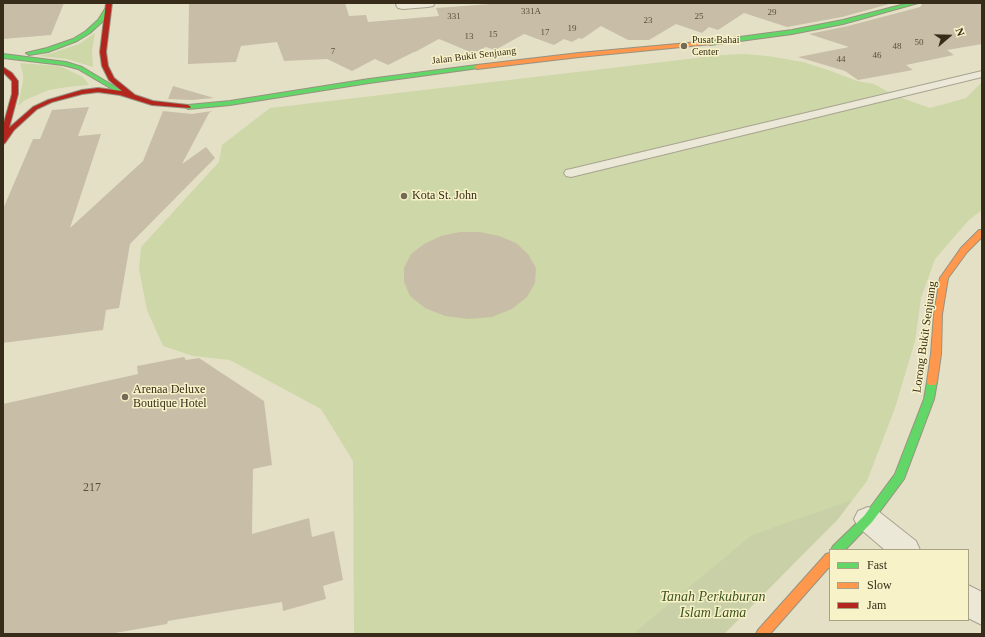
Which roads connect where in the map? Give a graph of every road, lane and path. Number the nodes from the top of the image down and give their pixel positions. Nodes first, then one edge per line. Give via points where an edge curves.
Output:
1 (428, 3) edge
2 (915, 3) edge
3 (403, 5) dead end
4 (108, 7) edge
5 (5, 56) edge
6 (3, 70) edge
7 (982, 74) edge
8 (121, 92) junction
9 (132, 96) junction
10 (3, 141) edge
11 (571, 173) dead end
12 (982, 232) edge
13 (868, 519) junction
14 (839, 549) edge
15 (905, 549) edge
16 (829, 559) edge
17 (969, 600) edge
18 (982, 611) edge
19 (762, 634) edge

1 - 3 street
2 - 9 main road, Jalan Bukit Senjuang via 792,32 712,43 473,67 230,103 169,106
4 - 5 main road via 100,21 88,32 64,45
4 - 9 main road, Jalan Bukit Senjuang via 103,52 105,66 111,79
5 - 8 main road via 64,63 80,68
6 - 10 main road via 15,81 15,94
7 - 11 lane
8 - 9 main road
8 - 10 main road via 82,92 50,101 35,108 22,119
12 - 13 main road, Lorong Bukit Senjuang via 964,250 944,278 929,399 900,476
13 - 14 main road, Lorong Bukit Senjuang
13 - 15 street
16 - 19 main road
17 - 18 street

